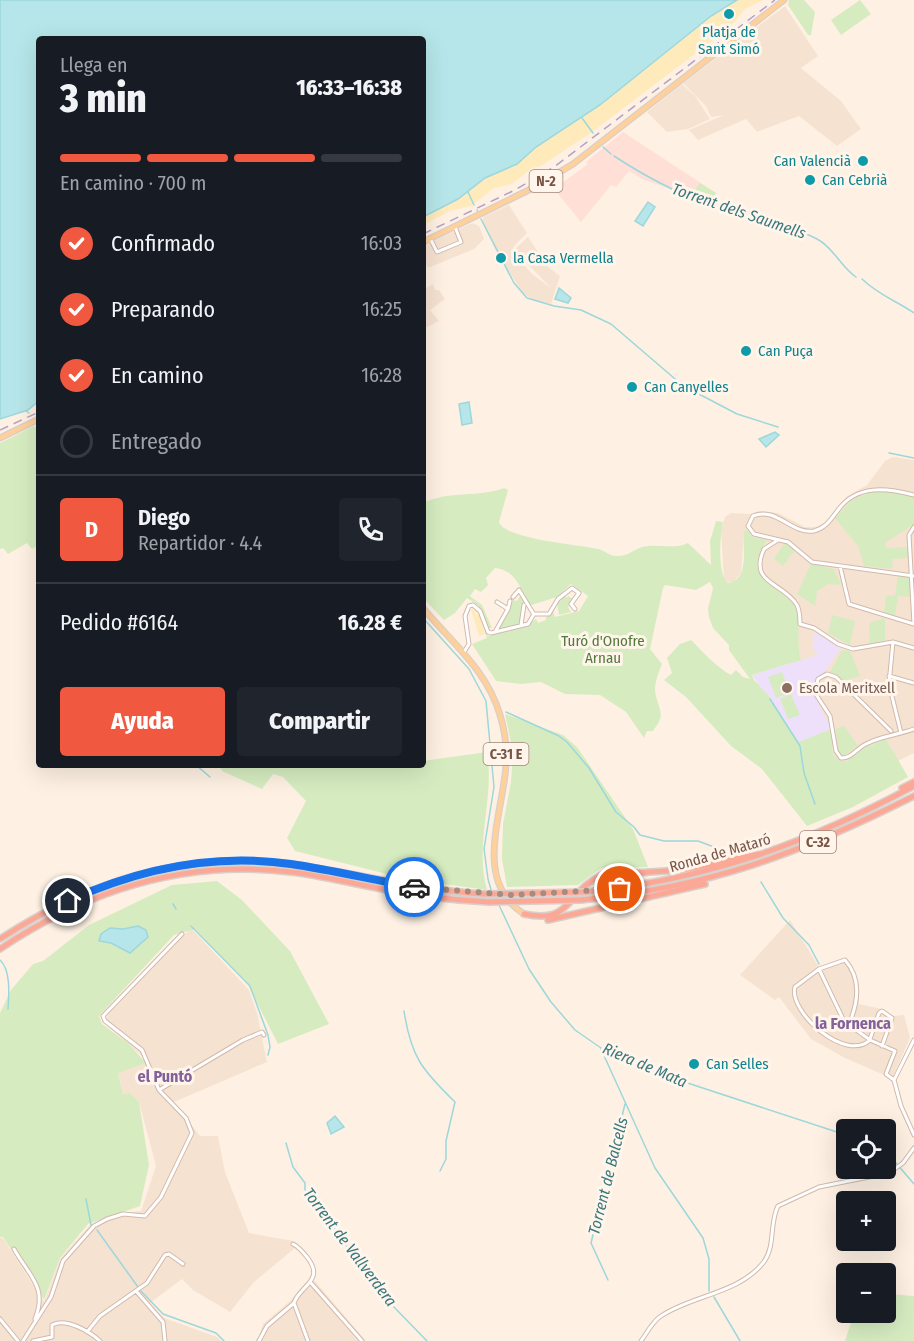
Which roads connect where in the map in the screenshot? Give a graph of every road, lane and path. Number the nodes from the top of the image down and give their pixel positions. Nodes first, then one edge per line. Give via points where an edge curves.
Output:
1 (784, 0) edge
2 (454, 227) junction
3 (429, 238) junction
4 (426, 240) edge
5 (36, 420) edge
6 (0, 438) edge
7 (914, 495) edge
8 (914, 527) edge
9 (780, 540) junction
10 (840, 566) junction
11 (913, 576) edge
12 (497, 602) dead end
13 (525, 603) junction
14 (508, 609) junction
15 (575, 609) dead end
16 (426, 611) edge
17 (534, 614) junction
18 (914, 624) edge
19 (521, 626) junction
20 (494, 633) junction
21 (892, 642) junction
22 (914, 648) edge
23 (464, 652) junction
24 (889, 676) junction
25 (914, 683) edge
26 (899, 727) junction
27 (914, 729) edge
28 (891, 733) junction
29 (901, 733) junction
30 (914, 784) edge
31 (914, 796) edge
32 (772, 852) junction
33 (717, 878) junction
34 (524, 914) junction
35 (182, 934) dead end
36 (0, 939) edge
37 (1, 948) edge
38 (819, 969) junction
39 (849, 1024) junction
40 (264, 1035) dead end
41 (870, 1040) junction
42 (914, 1040) edge
43 (882, 1046) junction
44 (894, 1080) junction
45 (159, 1090) junction
46 (914, 1135) edge
47 (914, 1148) edge
48 (293, 1244) dead end
49 (14, 1249) dead end
50 (183, 1264) dead end
51 (311, 1283) junction
52 (136, 1292) junction
53 (294, 1303) junction
54 (0, 1319) edge
55 (33, 1324) junction
56 (87, 1332) junction
57 (52, 1337) junction
58 (18, 1341) edge
59 (23, 1341) edge
60 (33, 1341) edge
61 (56, 1341) edge
62 (100, 1341) edge
63 (165, 1341) edge
64 (259, 1341) edge
65 (308, 1341) edge
66 (362, 1341) edge
67 (641, 1341) edge

1 - 2 main road, N-2 via 573,164
2 - 3 main road, N-2
2 - 3 street via 461,242 451,247 437,252
3 - 4 main road, N-2
5 - 6 main road
7 - 9 street via 867,490 852,497 828,524 813,531 799,529 776,516 758,514 749,520 750,531
8 - 11 street via 909,536
9 - 10 street via 791,543 812,562
9 - 21 street via 764,549 762,572 767,581 794,601 800,624 853,649
10 - 11 street
10 - 18 street via 849,604
11 - 18 street
12 - 14 street
13 - 14 street via 519,590
13 - 17 street
13 - 19 street
14 - 20 street
15 - 17 street via 571,604 579,593 572,588 547,615
16 - 23 main road, C-31 E
17 - 19 street via 530,622
19 - 20 street
20 - 23 street via 488,632 478,608 469,606 465,616 469,644
21 - 22 street
21 - 24 street
23 - 34 main road, C-31 E via 484,677 501,717 506,765 495,864 501,890 509,903
24 - 25 street
24 - 26 street
26 - 28 street
26 - 29 street
27 - 29 street
28 - 28 street via 865,744 848,758 841,758 836,751 830,716 815,693 818,679 827,674 836,676
28 - 29 street
30 - 32 highway, Ronda de Mataró / C-32 via 868,810
31 - 33 highway, Ronda de Mataró / C-32 via 822,841
32 - 34 highway via 682,870 602,875 558,914
32 - 36 highway, Ronda de Mataró / C-32, bridge via 661,882 586,892 484,894 415,887 276,862 204,862 145,872 107,884 47,911
33 - 34 highway via 556,919 541,920
33 - 37 highway, Ronda de Mataró / C-32, bridge via 581,900 489,902 416,895 294,872 255,868 203,870 160,876 102,893
35 - 45 street via 103,1016 142,1050
38 - 39 street via 841,1018
38 - 39 street via 842,960 847,962 857,990
38 - 41 street via 794,989 809,1021 847,1046 858,1047
39 - 41 street
40 - 45 street via 262,1032 243,1040
41 - 43 street
41 - 43 street via 882,1011 892,1018
42 - 44 street
43 - 44 street via 895,1051 886,1074
44 - 46 street
45 - 55 street via 193,1130 161,1197 143,1217 123,1214 94,1226 63,1261 51,1298
47 - 67 street via 903,1163 884,1175 819,1187 778,1206 769,1251 762,1263 727,1288 662,1315
48 - 51 street via 312,1264
49 - 55 street via 39,1290 40,1305
50 - 52 street via 166,1254
51 - 53 street
51 - 66 street
52 - 56 street via 97,1318
52 - 63 street via 163,1322
53 - 64 street via 267,1326
53 - 65 street
54 - 58 street
55 - 59 street
56 - 57 street via 57,1322 50,1331
56 - 62 street
57 - 60 street
57 - 61 street
58 - 59 street

